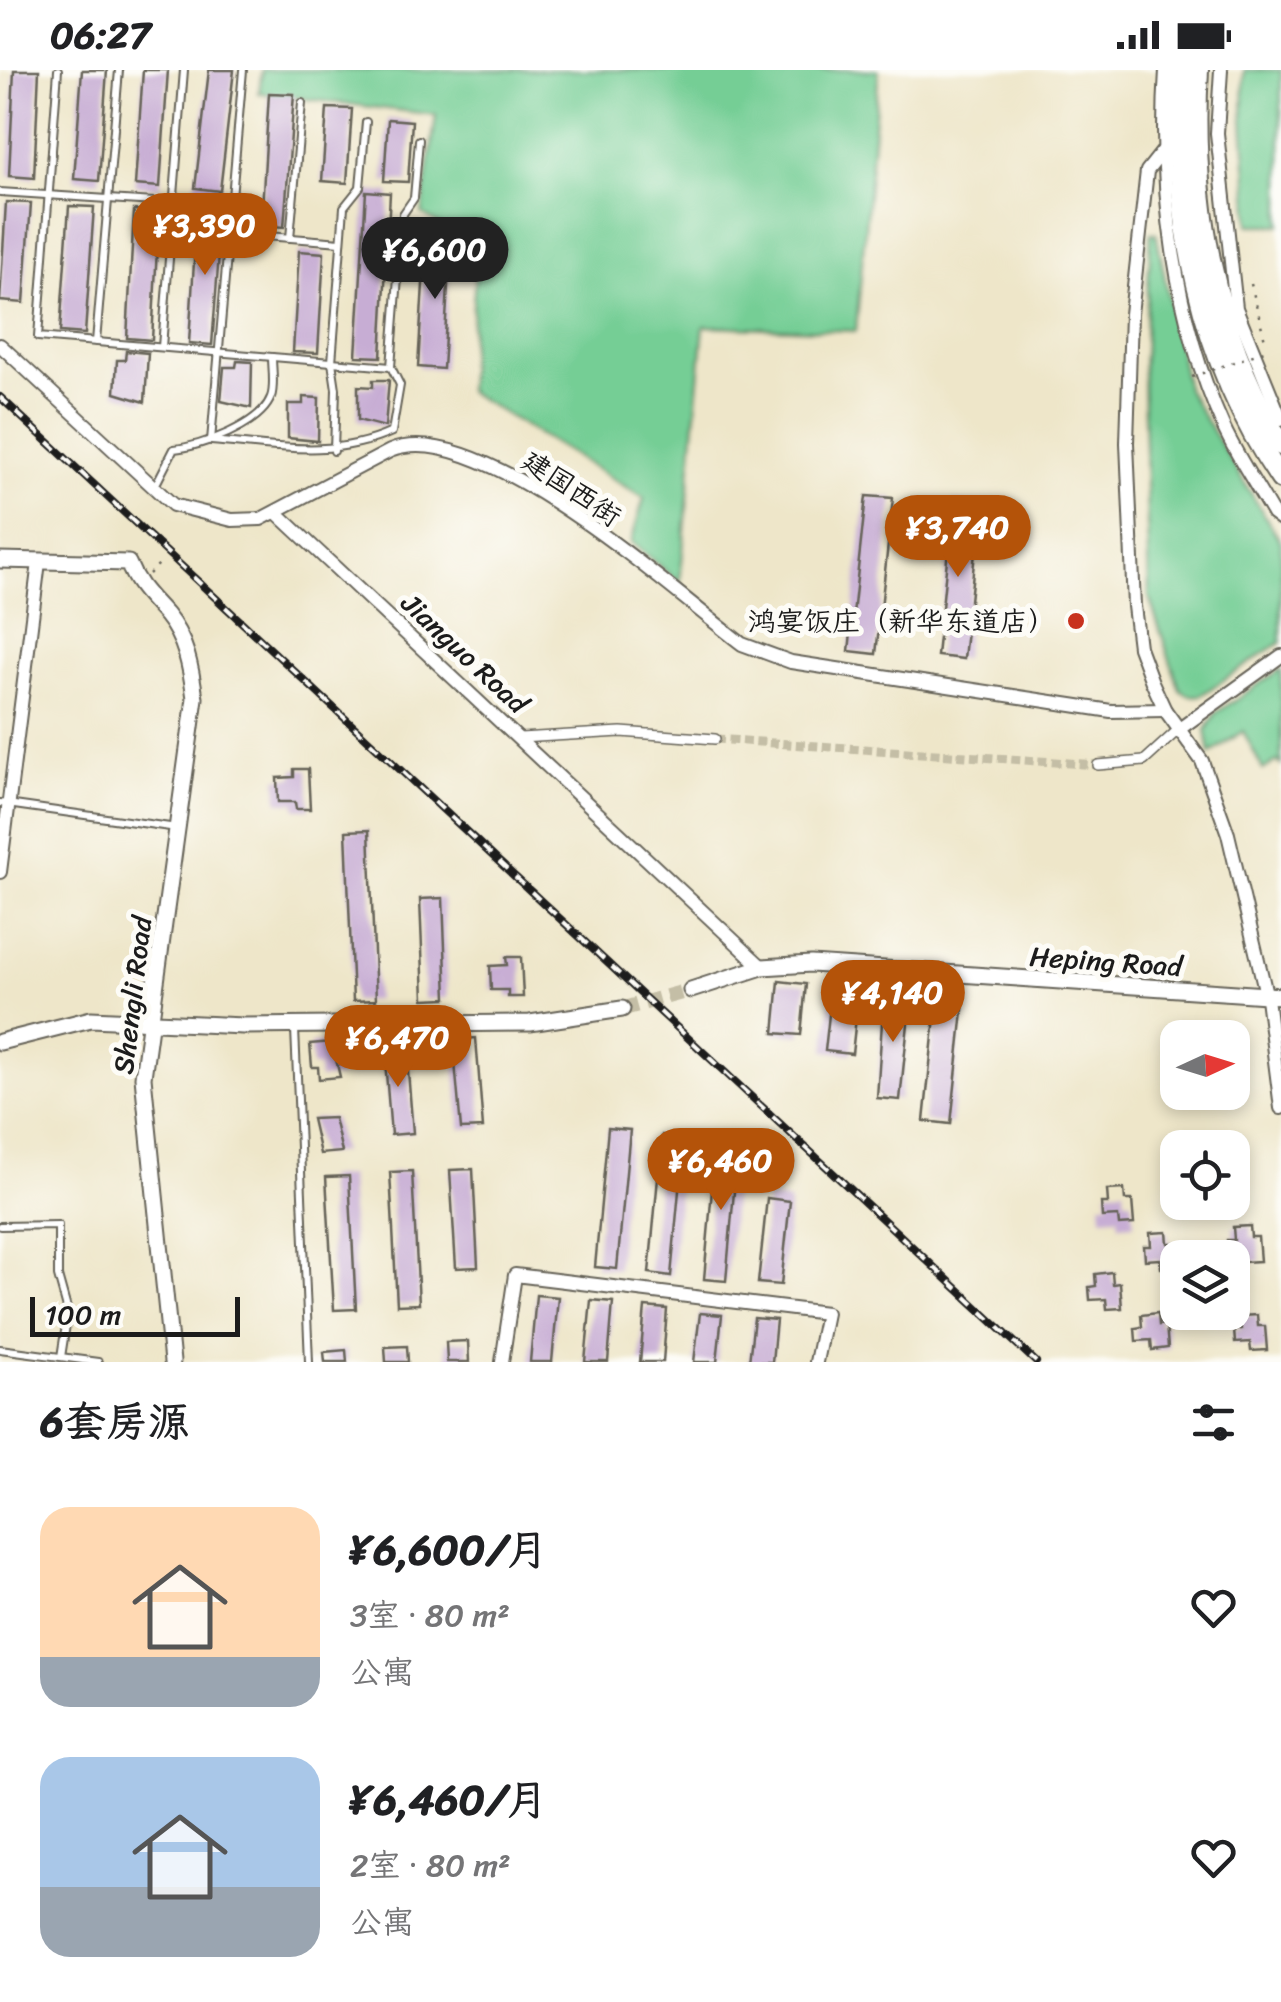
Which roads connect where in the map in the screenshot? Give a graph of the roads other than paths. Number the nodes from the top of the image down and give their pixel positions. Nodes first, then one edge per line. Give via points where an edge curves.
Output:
1 (58, 70) edge
2 (119, 70) edge
3 (184, 70) edge
4 (243, 70) edge
5 (1166, 70) edge
6 (1180, 70) edge
7 (1198, 70) edge
8 (1221, 70) edge
9 (302, 103) dead end
10 (366, 122) dead end
11 (1170, 138) junction
12 (419, 140) dead end
13 (0, 192) edge
14 (50, 195) junction
15 (108, 199) junction
16 (174, 203) junction
17 (232, 207) junction
18 (229, 233) junction
19 (290, 238) junction
20 (341, 242) junction
21 (96, 342) junction
22 (0, 346) edge
23 (162, 347) junction
24 (218, 352) junction
25 (272, 357) junction
26 (332, 362) junction
27 (391, 367) junction
28 (1281, 420) edge
29 (210, 442) junction
30 (1281, 445) edge
31 (334, 451) junction
32 (1281, 479) edge
33 (154, 488) junction
34 (276, 512) junction
35 (1281, 520) edge
36 (0, 560) edge
37 (39, 562) junction
38 (1281, 656) edge
39 (1165, 710) junction
40 (1178, 730) junction
41 (520, 738) junction
42 (715, 739) tunnel mouth
43 (1098, 764) tunnel mouth
44 (3, 804) edge
45 (178, 828) junction
46 (0, 872) edge
47 (762, 967) junction
48 (691, 990) tunnel mouth
49 (1274, 997) edge
50 (622, 1009) tunnel mouth
51 (154, 1020) junction
52 (295, 1023) junction
53 (0, 1042) edge
54 (1281, 1108) edge
55 (0, 1226) edge
56 (0, 1349) edge
57 (61, 1357) junction
58 (98, 1362) edge
59 (172, 1362) edge
60 (309, 1362) edge
61 (502, 1362) edge
62 (816, 1362) edge

1 - 14 lane
2 - 15 lane
3 - 16 lane
4 - 17 lane
5 - 11 street
6 - 11 main road
7 - 30 main road via 1198,174 1216,285 1246,378
8 - 28 street via 1217,133 1236,308
9 - 19 lane
10 - 20 lane via 360,187 344,207
11 - 32 main road via 1199,299 1237,400
11 - 35 street via 1179,282 1210,390 1224,428
11 - 39 street via 1147,170 1131,314 1127,443 1140,648
12 - 27 lane via 414,198 402,214
13 - 14 lane
14 - 15 lane
14 - 21 lane via 38,337
15 - 16 lane
15 - 21 lane
16 - 17 lane
16 - 23 lane
17 - 18 lane
18 - 19 lane
18 - 24 lane
19 - 20 lane
20 - 26 lane
21 - 23 lane
22 - 33 street, 建国西街
23 - 24 lane
24 - 25 lane
24 - 29 lane
25 - 26 lane
25 - 29 lane via 271,398 257,415
26 - 27 lane
26 - 31 lane
27 - 31 lane via 400,385 392,432
29 - 31 lane
29 - 33 lane via 174,449
33 - 34 street, 建国西街 via 194,514 247,521
34 - 39 street, 建国西街 via 390,452 431,444 464,453 548,498 742,644 766,654 1111,711
34 - 41 street, Jianguo Road
36 - 37 street
37 - 44 street
37 - 45 street, Shengli Road via 128,564 180,636 195,698
38 - 40 street
39 - 40 street
40 - 43 street via 1144,761
40 - 49 street via 1202,761
41 - 42 street, Jianguo Road via 622,732
41 - 47 street
44 - 45 lane
44 - 46 street
45 - 51 street, Shengli Road
47 - 48 street, Heping Road
47 - 49 street, Heping Road via 811,964
49 - 54 street
50 - 52 street via 530,1023
51 - 52 street
51 - 53 street via 91,1019
51 - 59 street, Shengli Road via 143,1078
52 - 60 lane
55 - 57 lane via 58,1225 58,1276 68,1312
56 - 57 lane
57 - 58 lane
61 - 62 street via 515,1275 826,1313

